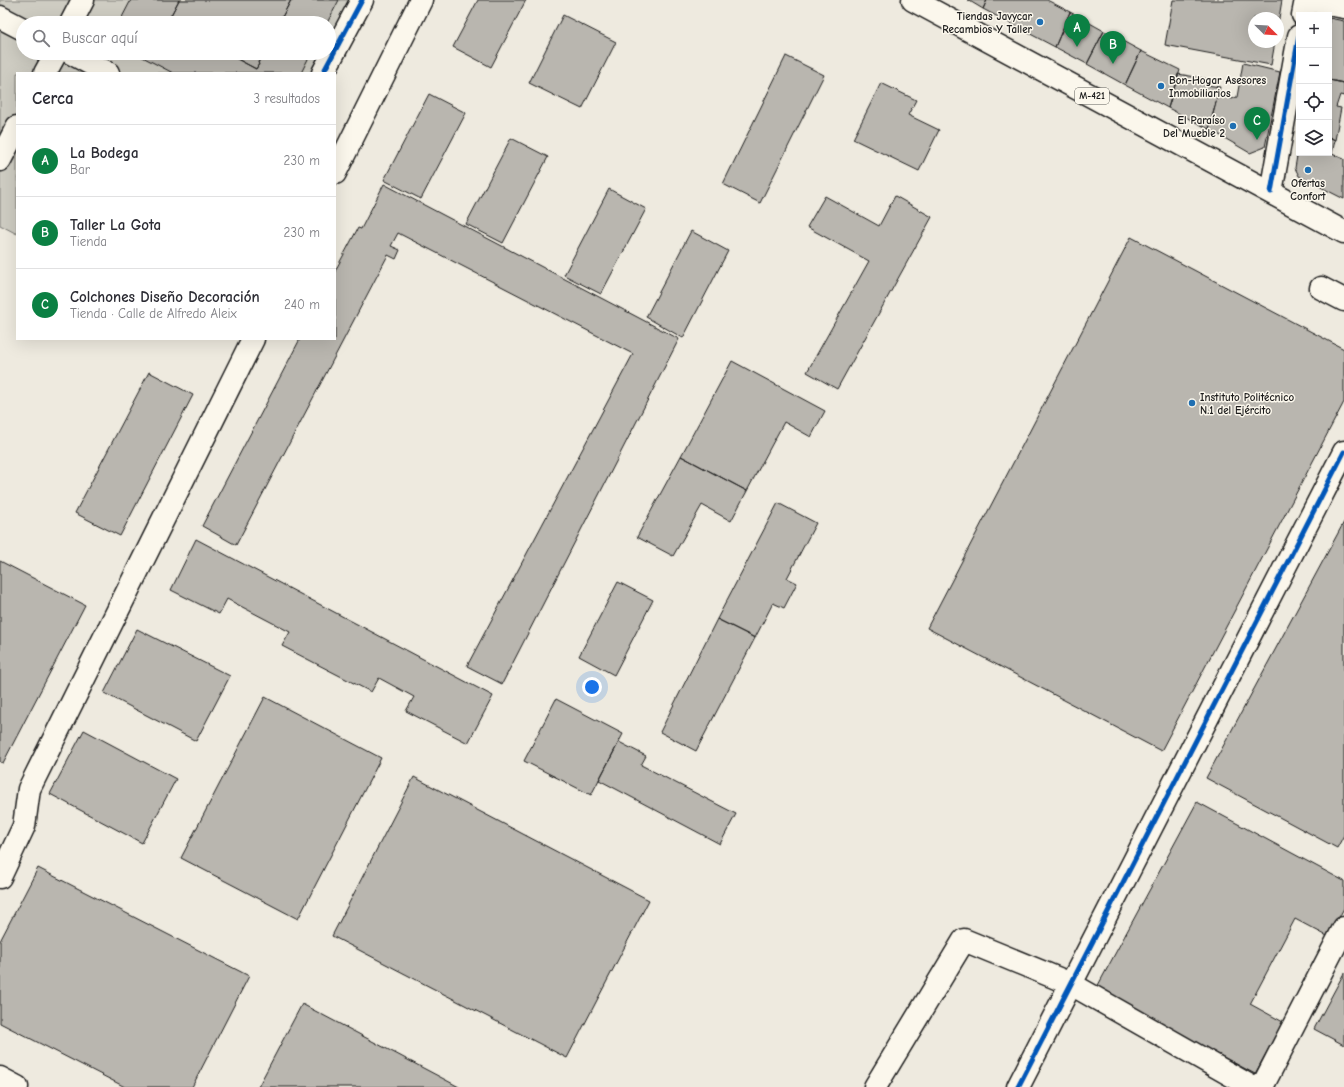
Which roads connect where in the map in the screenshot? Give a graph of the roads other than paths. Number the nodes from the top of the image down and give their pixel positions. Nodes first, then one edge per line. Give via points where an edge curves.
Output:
1 (84, 0) edge
2 (362, 0) edge
3 (421, 0) edge
4 (913, 0) edge
5 (1306, 0) edge
6 (1344, 7) edge
7 (1304, 12) edge
8 (75, 16) edge
9 (0, 17) edge
10 (16, 25) edge
11 (1297, 48) edge
12 (336, 49) edge
13 (52, 60) edge
14 (84, 60) edge
15 (330, 60) edge
16 (46, 72) edge
17 (106, 72) edge
18 (324, 72) edge
19 (16, 129) edge
20 (0, 160) edge
21 (336, 171) edge
22 (1271, 192) junction
23 (1344, 232) edge
24 (1321, 288) dead end
25 (1344, 300) edge
26 (253, 340) edge
27 (1344, 452) edge
28 (0, 877) edge
29 (1344, 928) edge
30 (1071, 984) junction
31 (0, 1078) edge
32 (17, 1087) edge
33 (875, 1087) edge
34 (1018, 1087) edge
35 (1252, 1087) edge
36 (1262, 1087) edge

1 - 8 street
2 - 12 street
3 - 21 street
4 - 22 street, M-421
5 - 6 street
5 - 7 street
9 - 10 street
11 - 22 street
13 - 16 street
14 - 17 street
15 - 18 street
19 - 20 street
22 - 23 street, M-421
24 - 25 street
26 - 28 street via 29,789 24,826
27 - 30 street
29 - 36 street
30 - 33 street via 964,940
30 - 34 street
30 - 35 street
31 - 32 street

